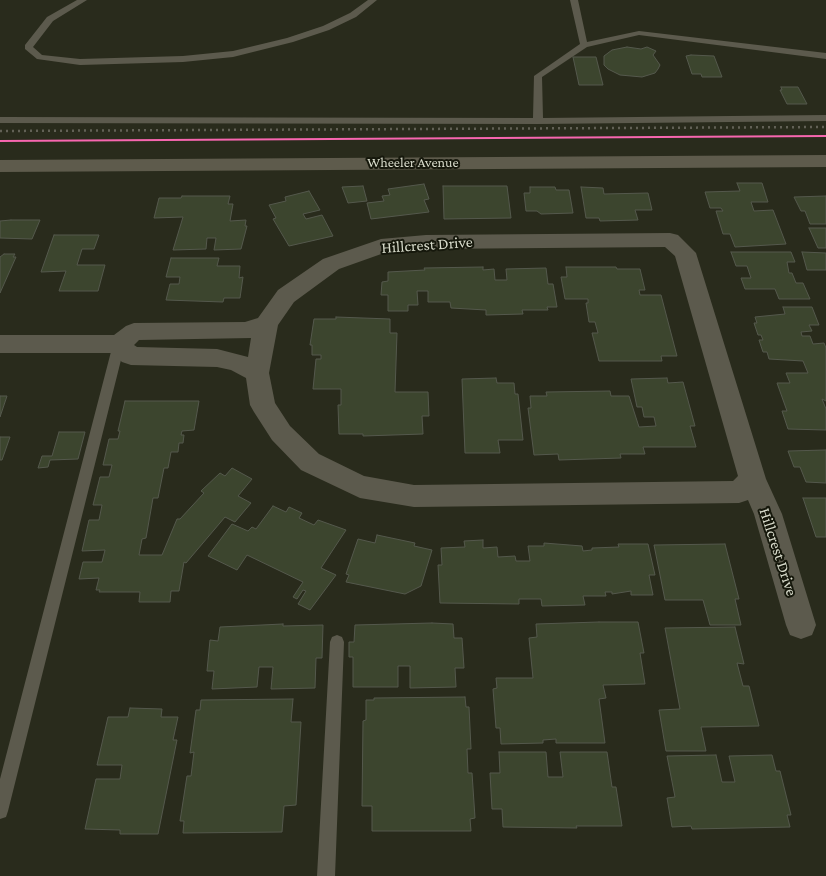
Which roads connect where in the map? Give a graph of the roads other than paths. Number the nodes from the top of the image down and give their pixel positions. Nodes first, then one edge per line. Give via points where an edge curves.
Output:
1 (83, 0) edge
2 (373, 0) edge
3 (574, 0) edge
4 (584, 44) junction
5 (826, 56) edge
6 (826, 118) edge
7 (0, 120) edge
8 (538, 120) junction
9 (826, 161) edge
10 (0, 166) edge
11 (266, 324) junction
12 (0, 344) edge
13 (119, 344) junction
14 (257, 373) junction
15 (752, 479) junction
16 (801, 625) dead end
17 (337, 642) dead end
18 (0, 811) edge
19 (326, 876) edge

1 - 2 lane via 50,19 28,47 40,57 89,61 183,59 233,54 326,28 353,15
3 - 4 lane
4 - 5 lane via 639,33
4 - 8 lane via 538,76
6 - 8 lane
7 - 8 lane
9 - 10 main road, Wheeler Avenue
11 - 13 street via 246,330 134,332
11 - 14 street, Hillcrest Drive
11 - 15 street, Hillcrest Drive via 286,296 331,264 381,246 426,242 670,240 685,253
12 - 13 street
13 - 14 street via 131,356 217,358 238,363
13 - 18 lane
14 - 15 street, Hillcrest Drive via 263,405 281,433 310,462 360,487 414,496 739,492
15 - 16 street, Hillcrest Drive via 768,514
17 - 19 lane

